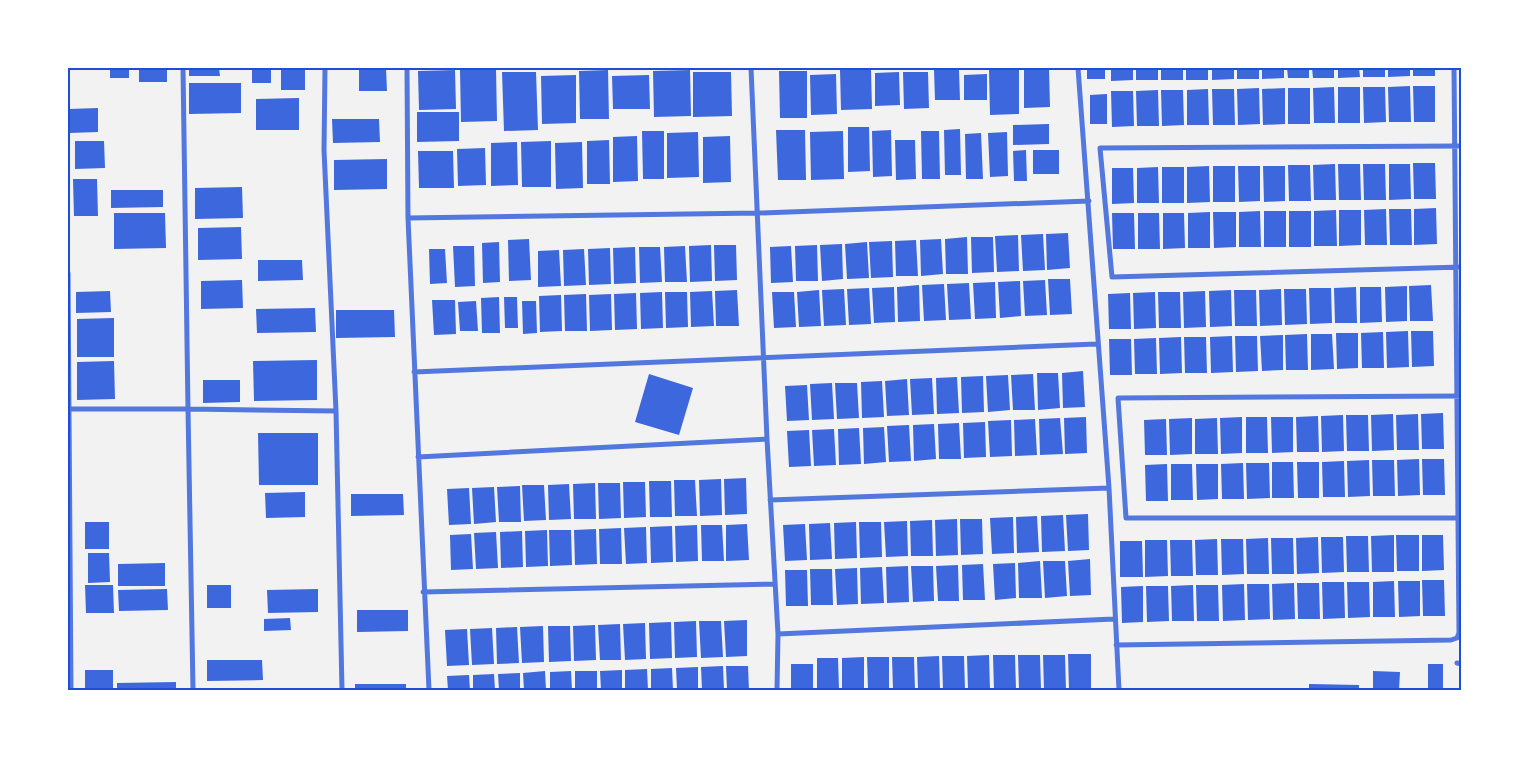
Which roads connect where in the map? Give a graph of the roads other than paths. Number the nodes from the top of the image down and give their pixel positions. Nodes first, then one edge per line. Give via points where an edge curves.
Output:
1 (183, 68) edge
2 (325, 68) edge
3 (407, 68) edge
4 (751, 68) edge
5 (1078, 68) edge
6 (1454, 68) edge
7 (1454, 146) junction
8 (1462, 146) edge
9 (1088, 201) junction
10 (759, 214) junction
11 (408, 218) junction
12 (1454, 267) junction
13 (1462, 267) edge
14 (68, 273) edge
15 (1096, 344) junction
16 (764, 358) junction
17 (414, 372) junction
18 (1459, 396) edge
19 (69, 409) edge
20 (188, 409) junction
21 (336, 411) junction
22 (767, 439) junction
23 (418, 457) junction
24 (1109, 488) junction
25 (770, 500) junction
26 (1459, 518) edge
27 (775, 584) junction
28 (423, 592) junction
29 (1114, 619) junction
30 (778, 634) junction
31 (1116, 645) junction
32 (71, 690) edge
33 (193, 690) edge
34 (342, 690) edge
35 (429, 690) edge
36 (777, 690) edge
37 (1119, 690) edge

1 - 20 street
2 - 21 street via 324,150
3 - 11 street
4 - 10 street
5 - 9 street
6 - 7 street
7 - 8 street
7 - 12 street
7 - 12 street via 1100,148 1112,277
9 - 10 street
9 - 15 street
10 - 11 street
10 - 16 street
11 - 17 street
12 - 13 street
12 - 18 street
14 - 19 street
15 - 16 street
15 - 24 street
16 - 17 street
16 - 22 street
17 - 23 street
18 - 26 street
18 - 26 street via 1118,398 1126,518
19 - 20 street
19 - 32 street
20 - 21 street
20 - 33 street
21 - 34 street
22 - 23 street
22 - 25 street
23 - 28 street
24 - 25 street
24 - 29 street
25 - 27 street
26 - 31 street via 1457,638
27 - 28 street
27 - 30 street
28 - 35 street
29 - 30 street
29 - 31 street
30 - 36 street
31 - 37 street

